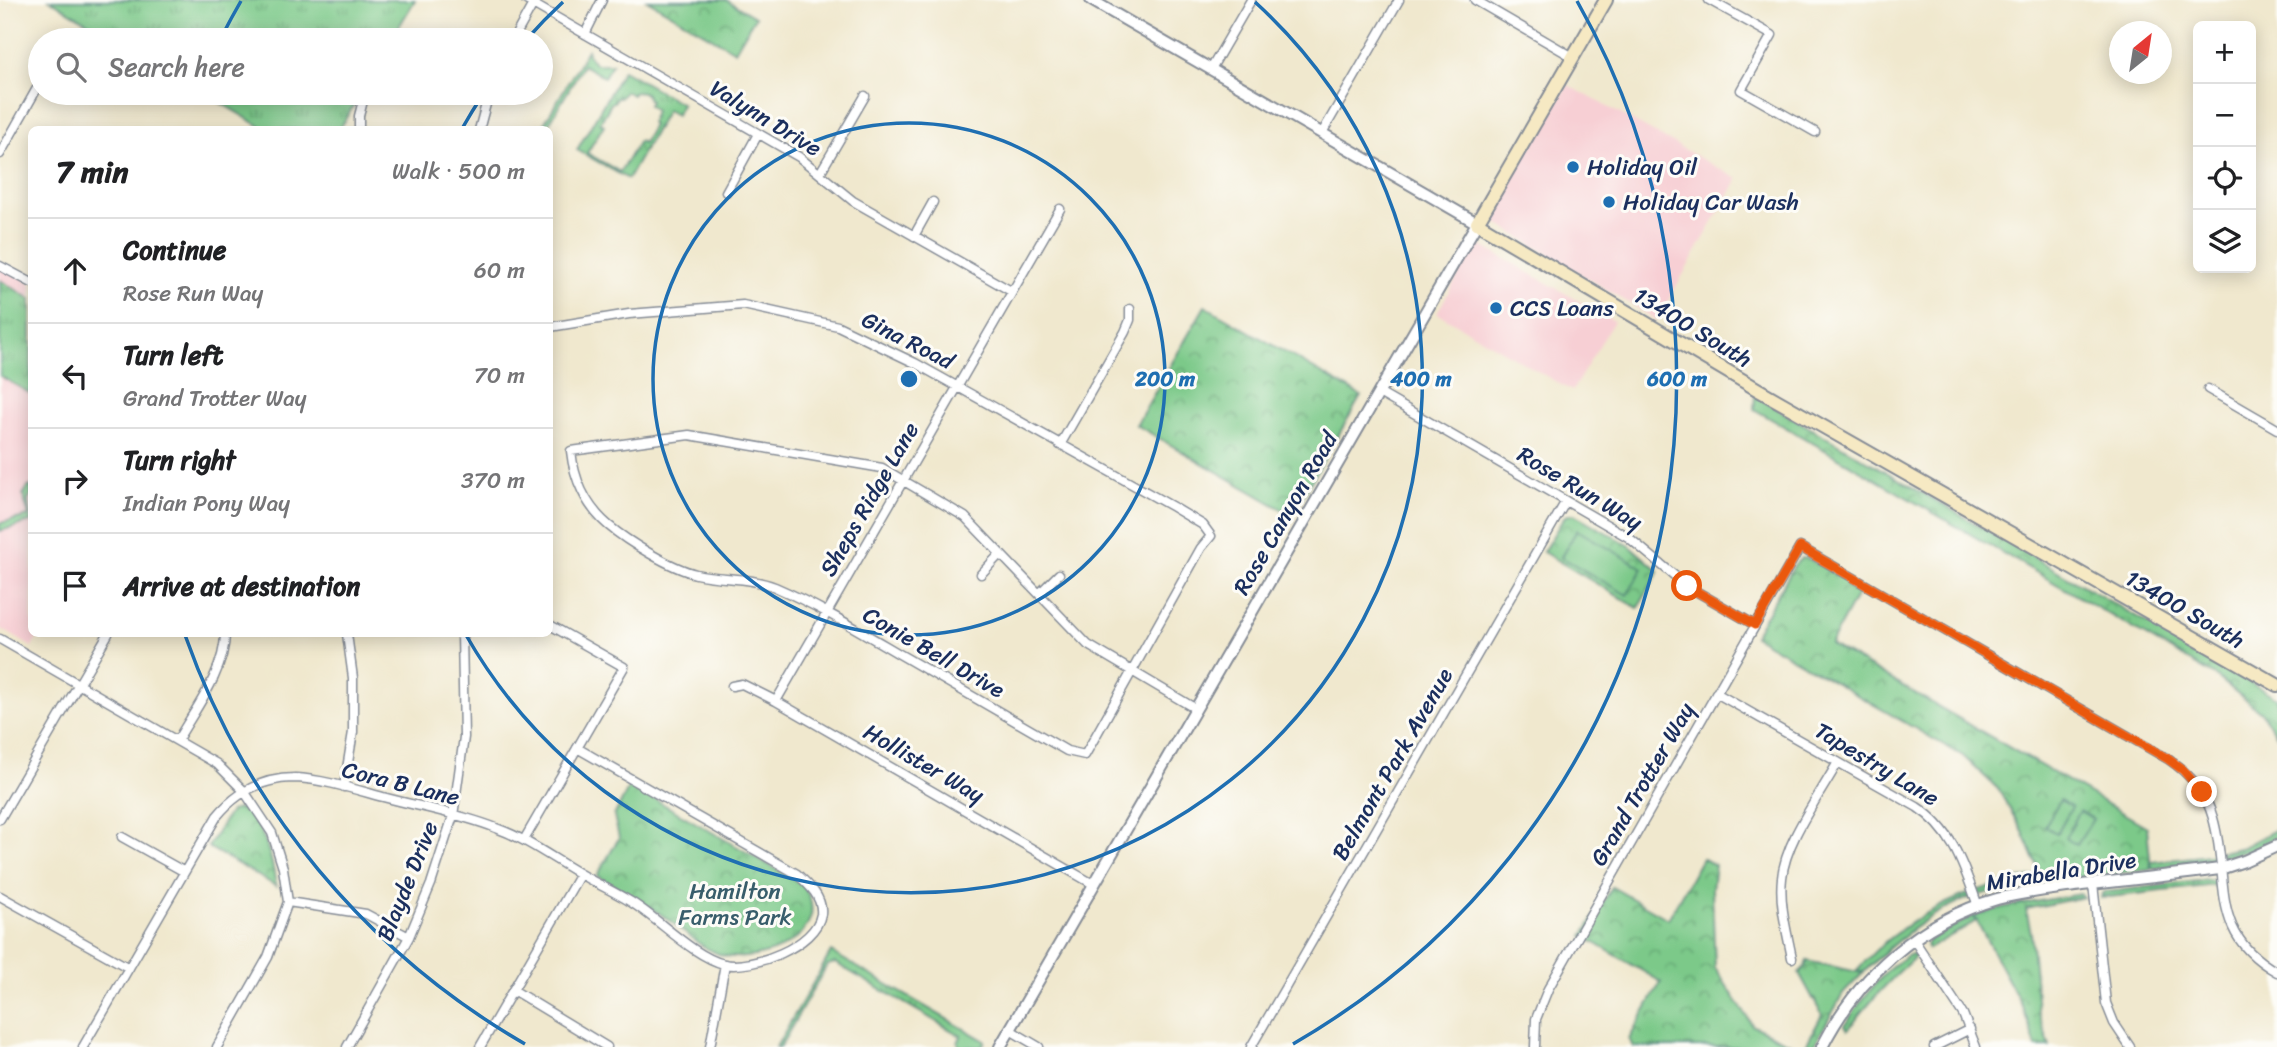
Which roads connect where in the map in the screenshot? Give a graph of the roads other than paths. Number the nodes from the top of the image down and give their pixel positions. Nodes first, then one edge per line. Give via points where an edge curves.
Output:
1 (602, 0) edge
2 (1091, 0) edge
3 (1251, 0) edge
4 (1399, 0) edge
5 (1475, 0) edge
6 (1606, 0) edge
7 (1709, 0) edge
8 (529, 2) edge
9 (518, 28) edge
10 (585, 34) junction
11 (1573, 57) junction
12 (1210, 69) junction
13 (865, 96) dead end
14 (28, 104) edge
15 (362, 105) edge
16 (486, 105) edge
17 (359, 126) edge
18 (480, 126) edge
19 (1815, 132) dead end
20 (758, 134) junction
21 (1322, 134) junction
22 (0, 154) edge
23 (820, 173) junction
24 (726, 192) dead end
25 (933, 202) dead end
26 (1060, 209) dead end
27 (1477, 223) junction
28 (914, 236) junction
29 (0, 266) edge
30 (28, 282) edge
31 (1011, 291) junction
32 (1130, 309) dead end
33 (553, 327) edge
34 (956, 387) junction
35 (2208, 389) dead end
36 (1379, 393) junction
37 (2277, 429) edge
38 (1060, 445) junction
39 (903, 480) junction
40 (1566, 501) junction
41 (1211, 536) joint
42 (1000, 554) junction
43 (981, 574) dead end
44 (1059, 574) dead end
45 (1039, 594) junction
46 (827, 612) junction
47 (1755, 625) junction
48 (553, 627) edge
49 (106, 637) edge
50 (225, 637) edge
51 (347, 637) edge
52 (462, 637) edge
53 (0, 639) edge
54 (1131, 670) junction
55 (79, 685) junction
56 (2277, 685) edge
57 (732, 686) dead end
58 (1716, 693) junction
59 (776, 701) junction
60 (1196, 709) junction
61 (177, 741) junction
62 (577, 748) junction
63 (1838, 762) junction
64 (344, 787) junction
65 (244, 791) junction
66 (453, 816) junction
67 (0, 819) edge
68 (122, 837) dead end
69 (524, 840) junction
70 (2277, 846) edge
71 (2220, 869) junction
72 (183, 872) junction
73 (580, 874) junction
74 (1093, 884) junction
75 (2093, 884) junction
76 (0, 896) edge
77 (288, 902) junction
78 (1978, 906) junction
79 (409, 937) junction
80 (1914, 940) junction
81 (1792, 958) dead end
82 (725, 964) junction
83 (129, 968) junction
84 (2277, 972) edge
85 (513, 990) junction
86 (1970, 1029) junction
87 (1010, 1030) junction
88 (83, 1047) edge
89 (217, 1047) edge
90 (347, 1047) edge
91 (480, 1047) edge
92 (607, 1047) edge
93 (710, 1047) edge
94 (1000, 1047) edge
95 (1039, 1047) edge
96 (1251, 1047) edge
97 (1535, 1047) edge
98 (1822, 1047) edge
99 (1934, 1047) edge
100 (1976, 1047) edge
101 (2130, 1047) edge

1 - 10 street
2 - 12 street, 13400 South
3 - 12 street
4 - 21 street
5 - 11 street
6 - 11 main road, Rose Canyon Road
7 - 19 street via 1772,35 1741,90
8 - 9 street
8 - 10 street, Valynn Drive
10 - 20 street, Valynn Drive
11 - 27 main road, Rose Canyon Road
12 - 21 street, 13400 South
13 - 23 street
14 - 22 street
15 - 17 street
16 - 18 street
20 - 23 street, Valynn Drive
20 - 24 street
21 - 27 street, 13400 South
23 - 28 street, Valynn Drive via 853,201
25 - 28 street
26 - 31 street, Sheps Ridge Lane
27 - 36 street, Rose Canyon Road
27 - 56 main road, 13400 South via 1757,389
28 - 31 street, Valynn Drive
29 - 30 street
31 - 34 street, Sheps Ridge Lane
32 - 38 street via 1125,332
33 - 34 street, Gina Road via 629,314 743,305 838,326
34 - 38 street, Gina Road
34 - 39 street, Sheps Ridge Lane
35 - 37 street
36 - 40 street, Rose Run Way
36 - 60 street, Rose Canyon Road
38 - 41 street, Gina Road via 1194,519
39 - 42 street via 965,517
39 - 46 street, Sheps Ridge Lane
39 - 46 street, Conie Bell Drive via 882,468 689,435 571,451 573,469 593,508 646,552 694,574 772,586
40 - 47 street, Rose Run Way via 1634,541 1687,586
40 - 96 street, Belmont Park Avenue
41 - 54 street, Conie Bell Drive
42 - 43 street
42 - 45 street
44 - 45 street
45 - 54 street via 1088,645
46 - 54 street, Conie Bell Drive via 1067,751 1085,755
46 - 59 street, Sheps Ridge Lane
47 - 58 street, Grand Trotter Way
47 - 71 street, Grand Trotter Way via 1800,547 2176,764 2196,784 2211,810
48 - 62 street via 624,667
49 - 55 street
50 - 61 street via 211,683
51 - 64 street via 353,732
52 - 66 street, Blayde Drive via 464,737
53 - 55 street
54 - 60 street
55 - 61 street
55 - 67 street
57 - 59 street, Hollister Way via 742,684
58 - 63 street, Tapestry Lane
58 - 97 street, Grand Trotter Way via 1548,989 1536,1019
59 - 74 street, Hollister Way
60 - 74 street, Rose Canyon Road
61 - 65 street via 217,764
62 - 69 street
62 - 82 street via 797,874 812,888 821,912 809,935 766,960
63 - 78 street, Tapestry Lane via 1935,820 1955,846
63 - 81 street via 1783,867 1782,898
64 - 65 street, Cora B Lane via 295,778
64 - 66 street, Cora B Lane
65 - 72 street, Cora B Lane via 217,816
65 - 77 street via 271,833 284,868
66 - 69 street, Cora B Lane
66 - 79 street, Blayde Drive
68 - 72 street
69 - 73 street, Cora B Lane
70 - 71 street, Mirabella Drive
71 - 75 street, Mirabella Drive
71 - 84 street via 2225,907 2236,933 2253,956
72 - 83 street, Cora B Lane
73 - 82 street, Cora B Lane
73 - 85 street
74 - 87 street, Rose Canyon Road
75 - 78 street, Mirabella Drive via 2015,895
75 - 101 street via 2106,1003
76 - 83 street
77 - 79 street via 366,914
77 - 89 street via 268,957
78 - 80 street, Mirabella Drive
79 - 90 street, Blayde Drive
80 - 86 street
80 - 98 street, Mirabella Drive via 1863,985
82 - 93 street
83 - 88 street, Cora B Lane
85 - 91 street
85 - 92 street
86 - 99 street
86 - 100 street
87 - 94 street, Rose Canyon Road
87 - 95 street

